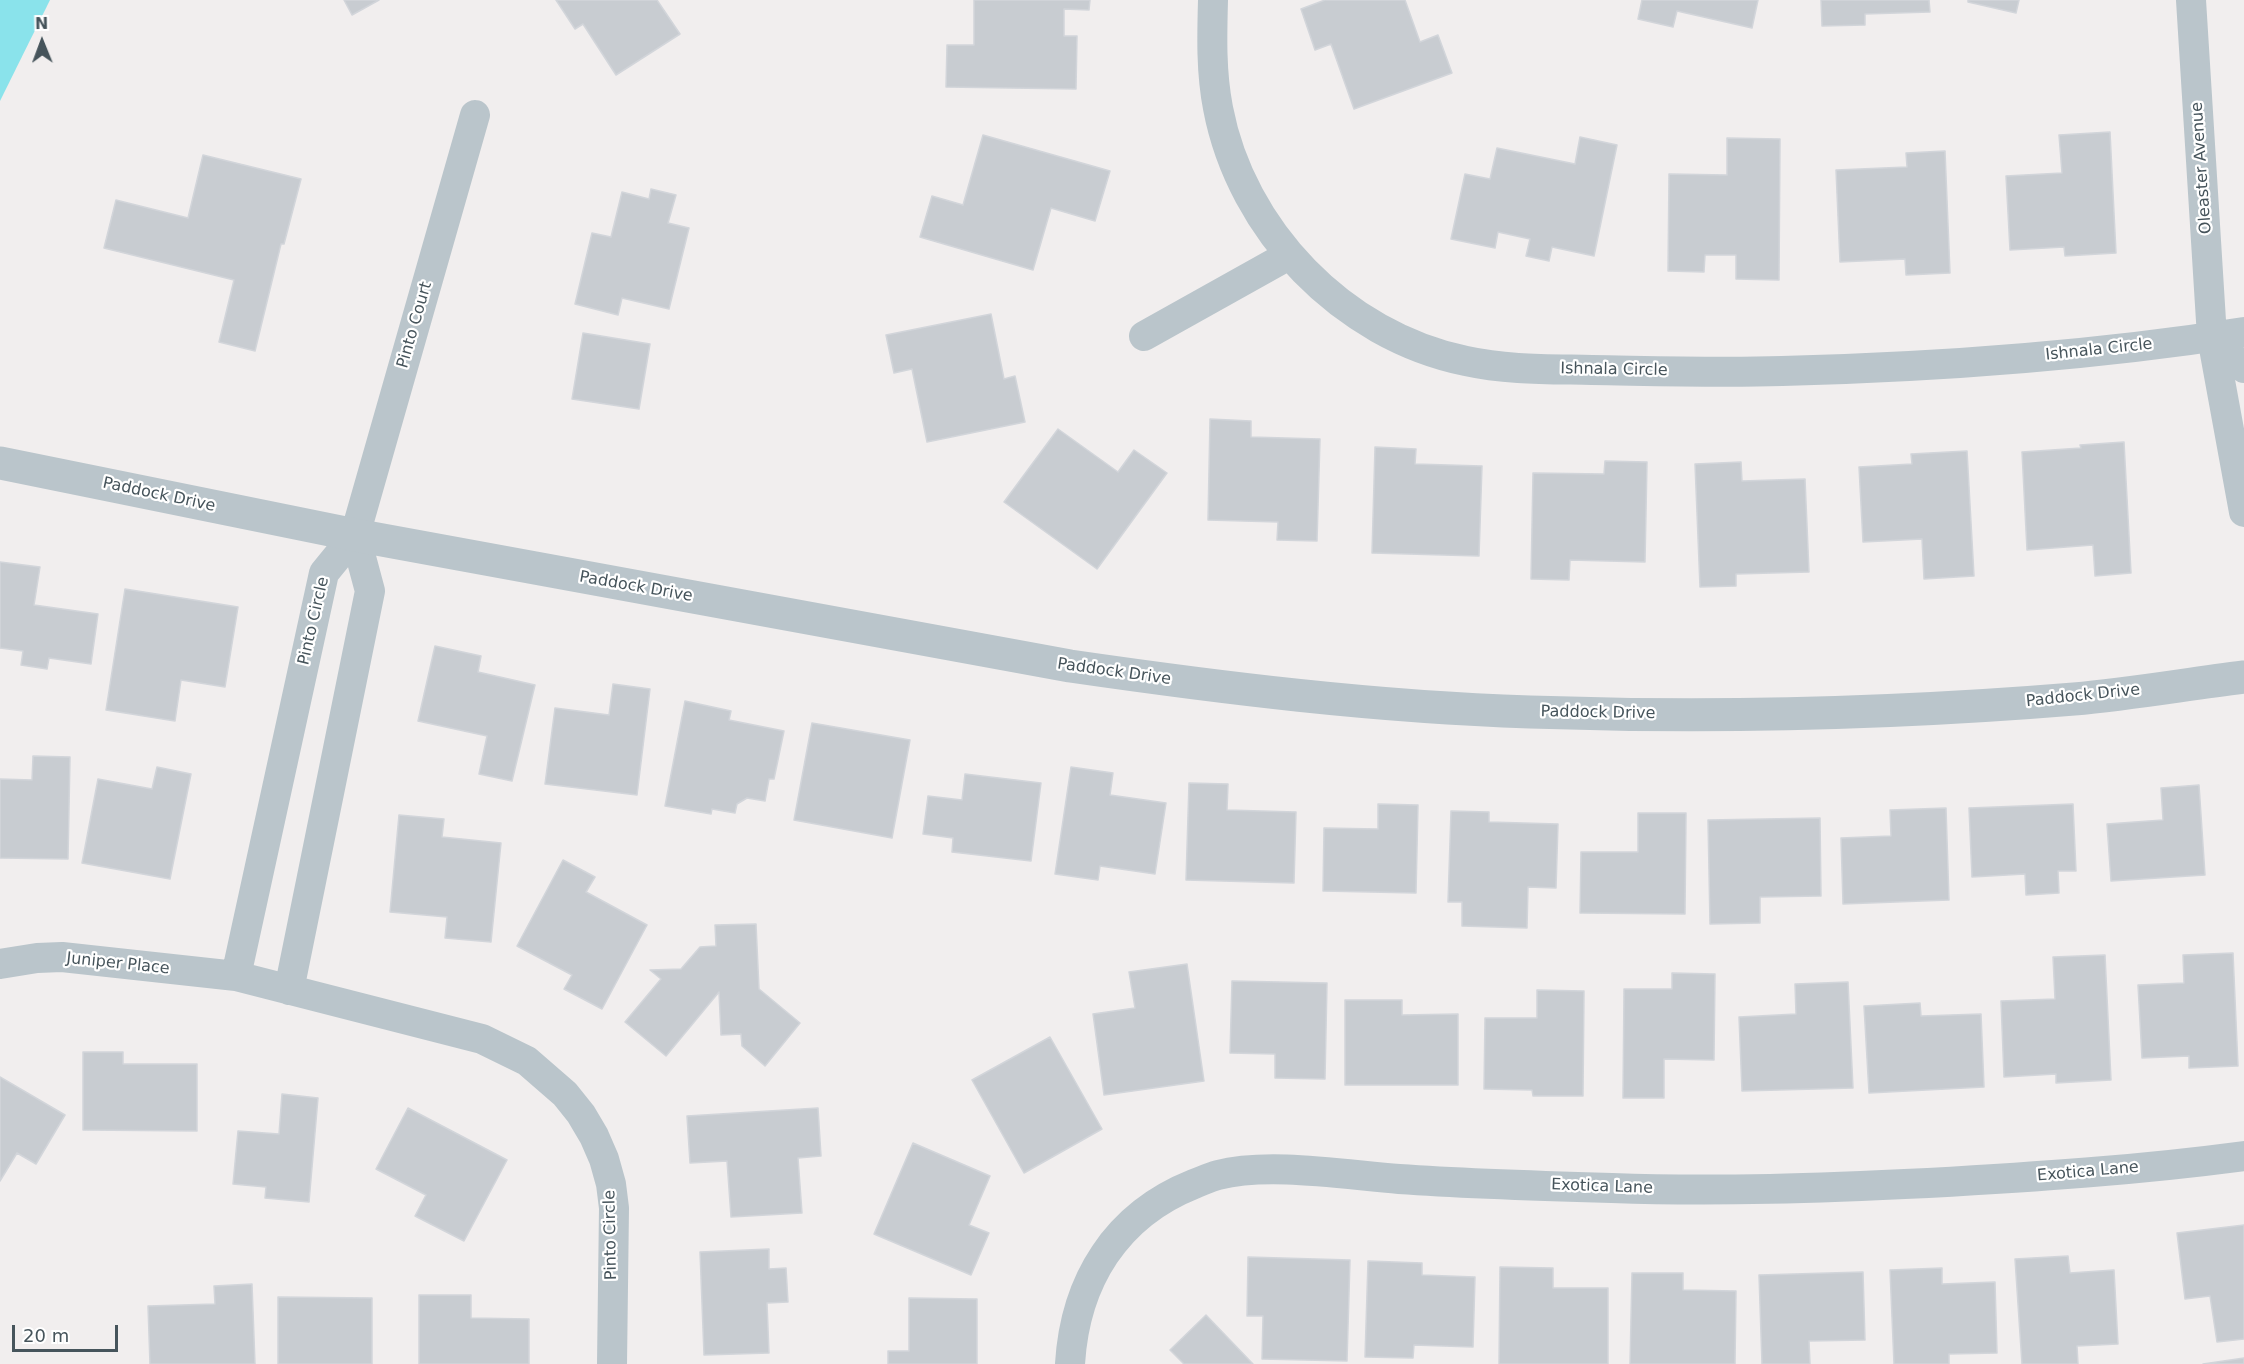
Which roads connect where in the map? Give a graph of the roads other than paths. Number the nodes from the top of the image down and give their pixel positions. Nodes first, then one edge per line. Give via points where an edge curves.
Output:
1 (1213, 0) edge
2 (2191, 0) edge
3 (474, 115) dead end
4 (1289, 255) junction
5 (2244, 332) edge
6 (1144, 336) dead end
7 (2212, 337) junction
8 (2244, 368) edge
9 (0, 463) edge
10 (2244, 512) edge
11 (355, 535) junction
12 (2244, 677) edge
13 (0, 964) edge
14 (236, 976) junction
15 (289, 990) junction
16 (2244, 1156) edge
17 (612, 1364) edge
18 (1070, 1364) edge

1 - 4 street, Ishnala Circle via 1212,57 1218,109 1235,165 1258,211
2 - 7 street, Oleaster Avenue
3 - 11 street, Pinto Court
4 - 6 street
4 - 7 street, Ishnala Circle via 1326,292 1368,322 1415,345 1464,361 1516,368 1717,373 1892,368 2068,355
5 - 7 street, Ishnala Circle
7 - 8 street
7 - 10 street, Oleaster Avenue
9 - 11 street, Paddock Drive
11 - 12 street, Paddock Drive via 1071,666 1344,700 1538,712 1860,712 2077,698
11 - 14 street, Pinto Circle via 324,573
11 - 15 street via 370,591
13 - 14 street, Juniper Place via 62,957
14 - 15 street, Pinto Circle
15 - 17 street, Pinto Circle via 482,1039 527,1061 565,1094 594,1136 610,1184 614,1208
16 - 18 street, Exotica Lane via 2034,1177 1841,1187 1636,1189 1453,1183 1269,1169 1219,1175 1172,1193 1150,1207 1114,1241 1095,1270 1078,1308

